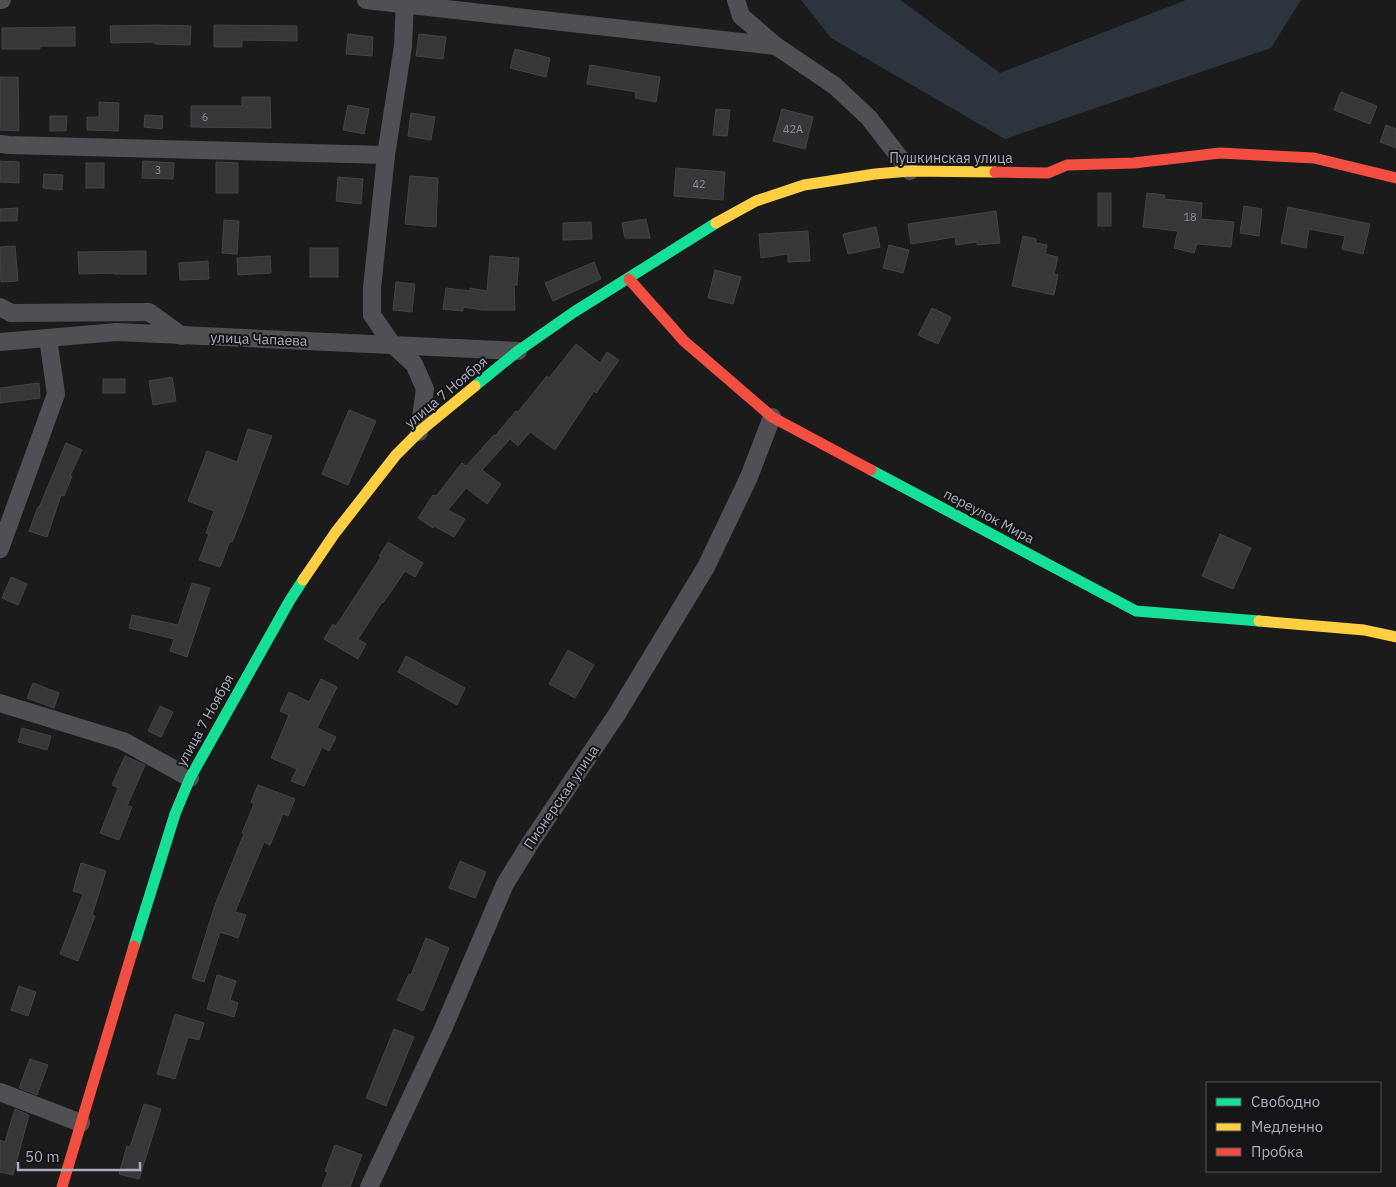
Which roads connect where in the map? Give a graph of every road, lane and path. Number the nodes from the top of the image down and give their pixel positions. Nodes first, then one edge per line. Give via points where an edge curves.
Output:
1 (366, 0) edge
2 (736, 0) edge
3 (405, 2) edge
4 (776, 46) junction
5 (0, 144) edge
6 (386, 155) junction
7 (910, 171) junction
8 (1396, 178) edge
9 (630, 279) junction
10 (0, 308) edge
11 (182, 336) junction
12 (48, 338) junction
13 (0, 342) edge
14 (392, 344) junction
15 (518, 351) junction
16 (772, 418) junction
17 (419, 432) junction
18 (0, 549) edge
19 (1396, 637) edge
20 (0, 703) edge
21 (190, 778) junction
22 (0, 1092) edge
23 (81, 1123) junction
24 (62, 1187) edge
25 (369, 1187) edge

1 - 3 street
2 - 4 street via 741,16
3 - 4 street
3 - 6 street via 403,46
4 - 7 street via 835,86 869,118
5 - 6 street
6 - 14 street via 372,315
7 - 8 street, Пушкинская улица via 1048,173 1067,165 1220,153 1314,158
7 - 9 street, Пушкинская улица via 804,185 756,201 700,232
9 - 15 street, Пушкинская улица via 574,312
9 - 16 street, переулок Мира via 684,341
10 - 11 street via 11,313 149,312
11 - 12 street, улица Чапаева via 117,332
11 - 14 street, улица Чапаева
12 - 13 street, улица Чапаева
12 - 18 street via 56,394
14 - 15 street, улица Чапаева
14 - 17 street via 414,364 425,389
15 - 17 street, улица 7 Ноября
16 - 19 street, переулок Мира via 1136,612 1364,630
16 - 25 street, Пионерская улица via 750,477 706,567 617,714 506,884
17 - 21 street, улица 7 Ноября via 396,455 335,533 290,600
20 - 21 street via 123,741
21 - 23 street, улица 7 Ноября via 149,896
22 - 23 street
23 - 24 street, улица 7 Ноября

